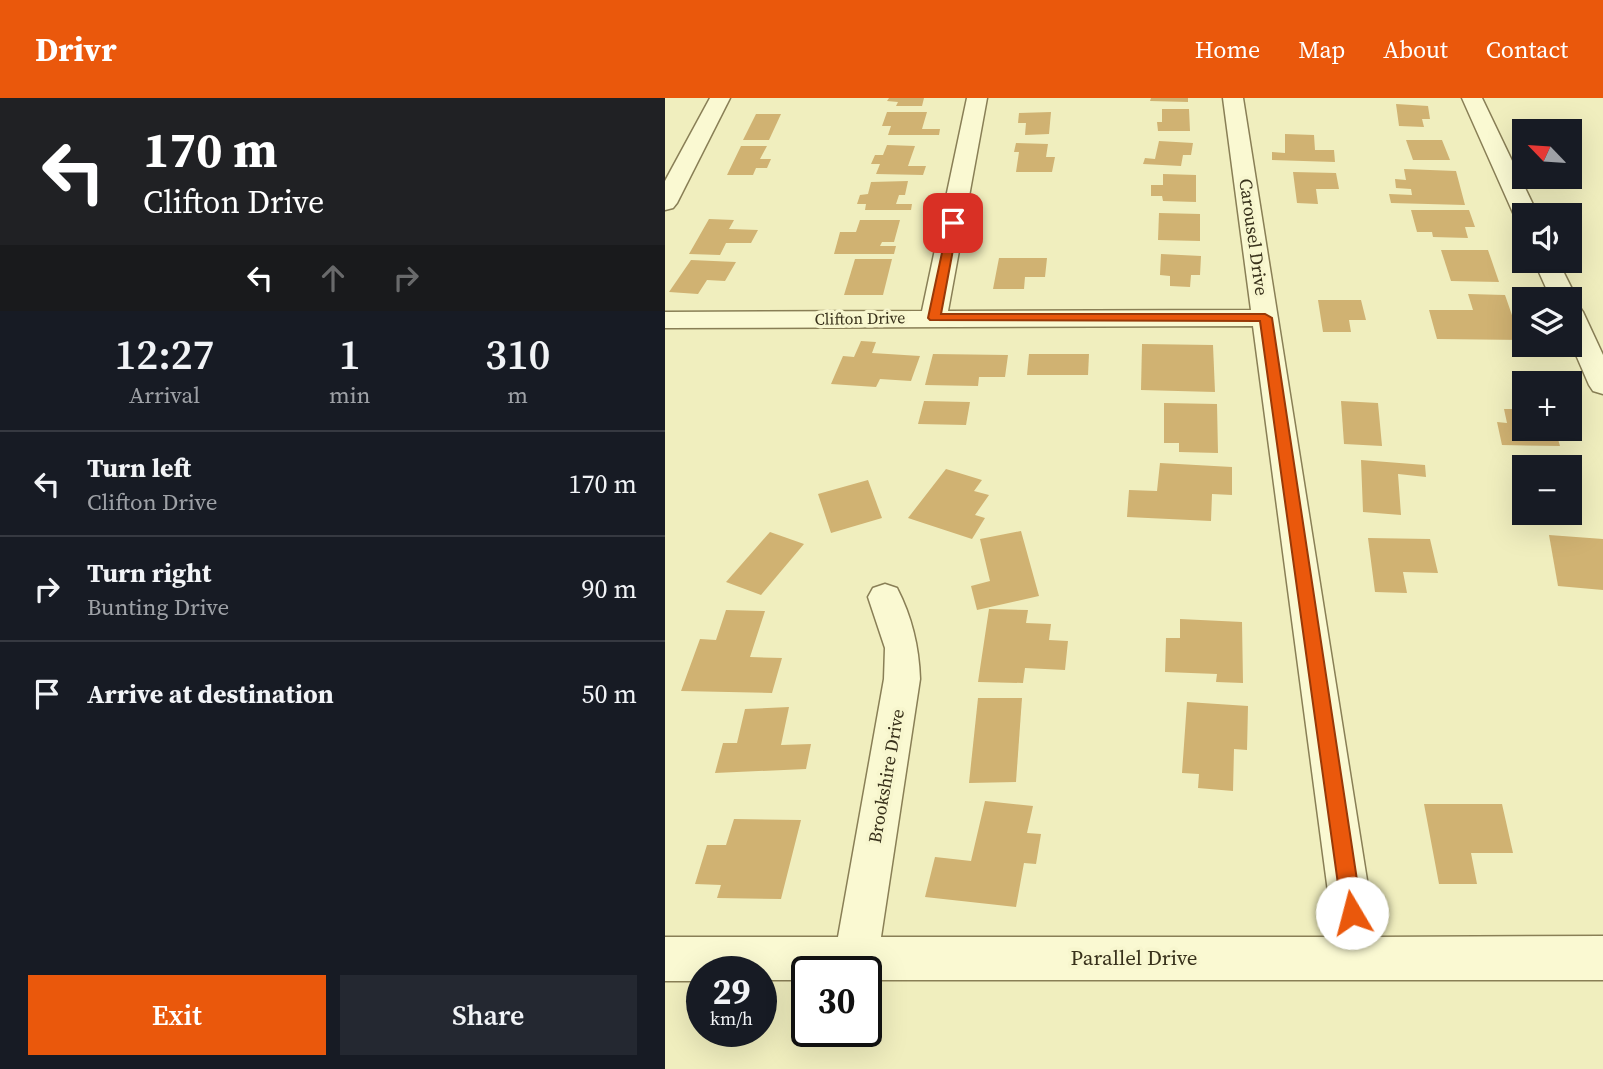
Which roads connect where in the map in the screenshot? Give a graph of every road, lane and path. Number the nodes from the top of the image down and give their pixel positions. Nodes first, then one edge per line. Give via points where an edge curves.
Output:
1 (720, 98) edge
2 (977, 98) edge
3 (1233, 98) edge
4 (1472, 98) edge
5 (665, 203) edge
6 (1520, 203) edge
7 (934, 318) junction
8 (1265, 318) junction
9 (665, 320) edge
10 (1582, 339) edge
11 (1603, 385) edge
12 (885, 597) dead end
13 (856, 956) edge
14 (1358, 957) junction
15 (791, 958) edge
16 (882, 958) edge
17 (1603, 958) edge
18 (665, 959) edge

1 - 5 street
2 - 7 street
3 - 8 street, Carousel Drive
4 - 6 street
7 - 8 street, Clifton Drive
7 - 9 street, Clifton Drive
8 - 14 street, Carousel Drive
10 - 11 street
12 - 13 street, Brookshire Drive via 902,649 902,679
14 - 16 street, Parallel Drive
14 - 17 street, Parallel Drive
15 - 18 street, Parallel Drive

